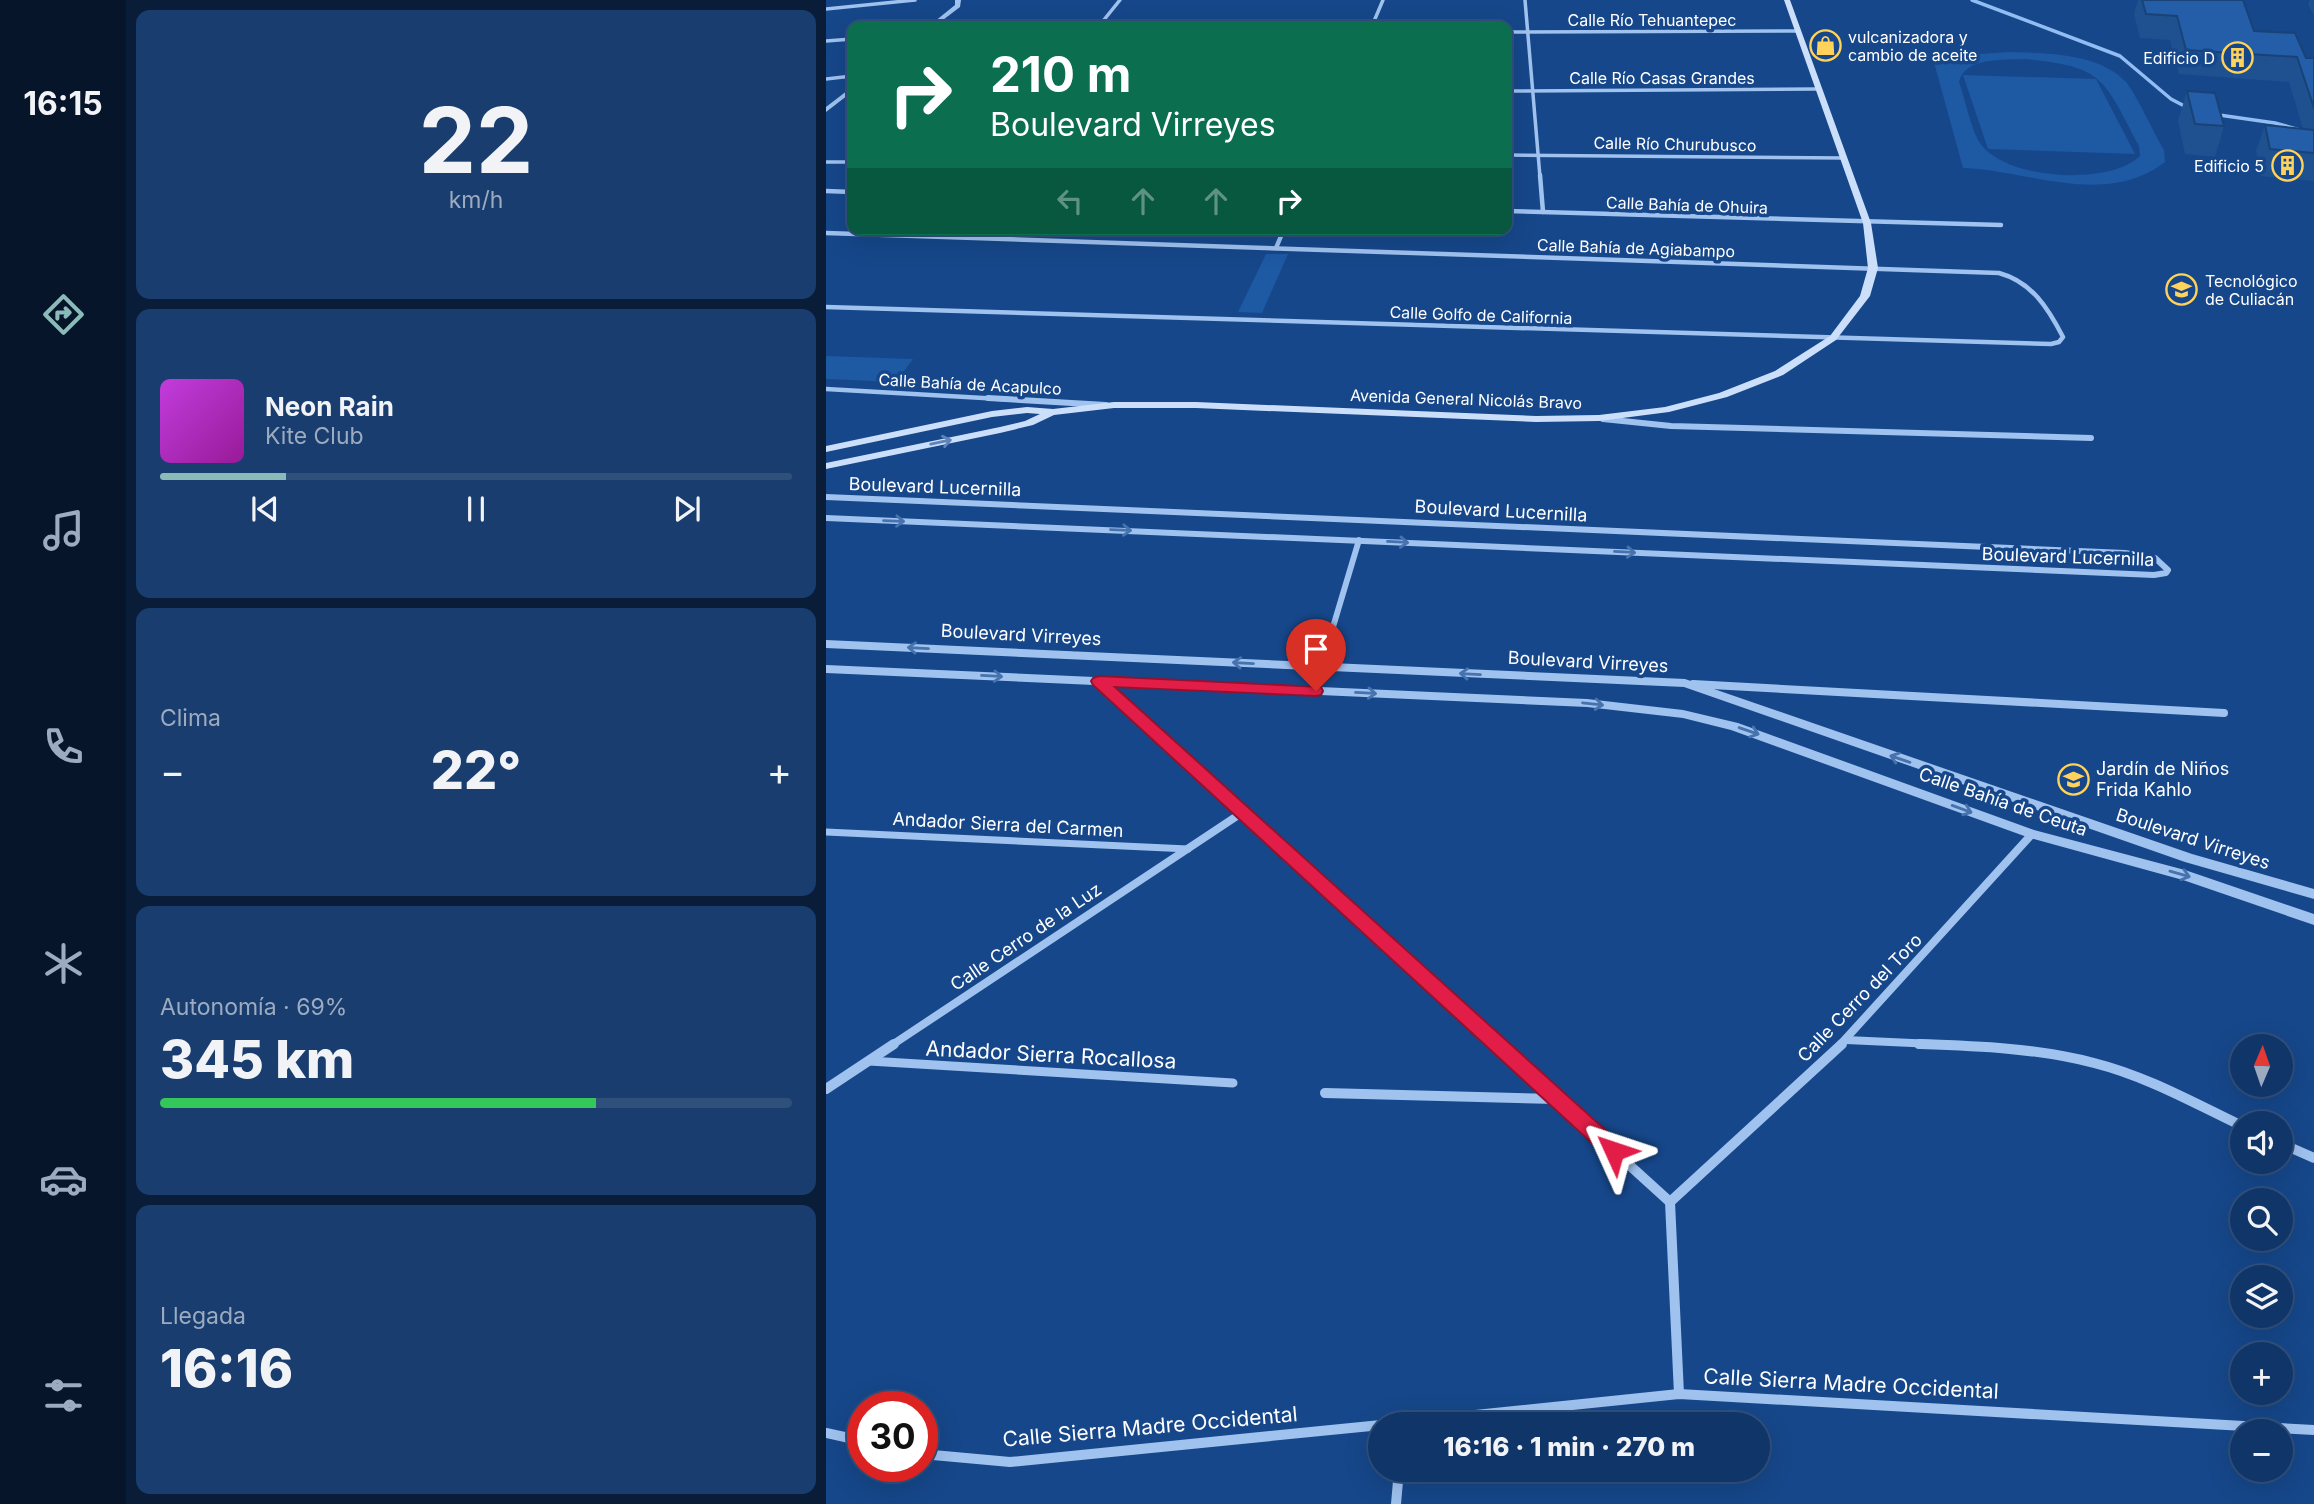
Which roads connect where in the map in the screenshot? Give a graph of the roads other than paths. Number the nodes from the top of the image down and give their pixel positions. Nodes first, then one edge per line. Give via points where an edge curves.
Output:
1 (915, 0) edge
2 (958, 0) edge
3 (1120, 0) edge
4 (1383, 0) edge
5 (1525, 0) edge
6 (1787, 0) edge
7 (826, 9) edge
8 (938, 21) edge
9 (1103, 21) edge
10 (1374, 21) edge
11 (1797, 31) junction
12 (1512, 32) edge
13 (1527, 32) junction
14 (847, 39) edge
15 (826, 41) edge
16 (847, 77) edge
17 (826, 79) edge
18 (1817, 89) junction
19 (1532, 90) junction
20 (1512, 91) edge
21 (847, 94) edge
22 (826, 110) edge
23 (1512, 155) edge
24 (1540, 155) junction
25 (1844, 158) junction
26 (826, 162) edge
27 (847, 162) edge
28 (826, 191) edge
29 (847, 191) edge
30 (1512, 211) edge
31 (1543, 212) junction
32 (1867, 223) junction
33 (2001, 225) dead end
34 (826, 233) edge
35 (847, 234) edge
36 (886, 235) edge
37 (1281, 235) edge
38 (1276, 248) junction
39 (1873, 268) junction
40 (2024, 281) joint
41 (826, 307) edge
42 (1833, 338) junction
43 (826, 389) edge
44 (1114, 405) junction
45 (1053, 412) junction
46 (1599, 418) junction
47 (2091, 438) dead end
48 (826, 449) edge
49 (826, 466) edge
50 (826, 497) edge
51 (826, 518) edge
52 (1359, 540) junction
53 (826, 644) edge
54 (1321, 667) junction
55 (826, 669) edge
56 (1099, 681) junction
57 (1685, 684) junction
58 (2224, 713) dead end
59 (1798, 725) junction
60 (1784, 743) junction
61 (1243, 812) junction
62 (826, 832) edge
63 (2032, 834) junction
64 (1188, 849) junction
65 (2314, 894) edge
66 (2314, 920) edge
67 (1846, 1040) junction
68 (867, 1061) junction
69 (1233, 1083) dead end
70 (826, 1089) edge
71 (1325, 1093) dead end
72 (1558, 1100) junction
73 (2230, 1121) edge
74 (2293, 1149) edge
75 (2314, 1158) edge
76 (1670, 1202) junction
77 (1679, 1394) junction
78 (1513, 1412) edge
79 (1368, 1426) edge
80 (2314, 1430) edge
81 (826, 1433) edge
82 (847, 1438) edge
83 (938, 1455) edge
84 (1398, 1482) edge
85 (1396, 1504) edge

1 - 7 street
2 - 8 street via 958,6
3 - 9 street
4 - 10 street
5 - 13 street
6 - 11 main road, Avenida General Nicolás Bravo
11 - 13 street, Calle Río Tehuantepec
11 - 18 main road, Avenida General Nicolás Bravo
12 - 13 street, Calle Río Tehuantepec
13 - 19 street
14 - 15 street
16 - 17 street
18 - 19 street, Calle Río Casas Grandes
18 - 25 main road, Avenida General Nicolás Bravo
19 - 20 street, Calle Río Casas Grandes
19 - 24 street
21 - 22 street
23 - 24 street, Calle Río Churubusco
24 - 25 street, Calle Río Churubusco
24 - 31 street
25 - 32 main road, Avenida General Nicolás Bravo
26 - 27 street
28 - 29 street
30 - 31 street, Calle Bahía de Ohuira
31 - 32 street, Calle Bahía de Ohuira
32 - 33 street, Calle Bahía de Ohuira
32 - 39 main road, Avenida General Nicolás Bravo
34 - 35 street, Calle Bahía de Agiabampo
36 - 38 street, Calle Bahía de Agiabampo
37 - 38 street
38 - 39 street, Calle Bahía de Agiabampo
39 - 40 street, Calle Bahía de Agiabampo via 1999,273
39 - 42 main road, Avenida General Nicolás Bravo via 1866,296
40 - 42 street, Calle Golfo de California via 2055,323 2062,341
41 - 42 street, Calle Golfo de California
42 - 46 main road, Avenida General Nicolás Bravo via 1779,373 1723,395 1665,410
43 - 44 street, Calle Bahía de Acapulco
44 - 45 main road, Avenida General Nicolás Bravo
44 - 46 main road, Avenida General Nicolás Bravo
45 - 48 main road, Avenida General Nicolás Bravo via 992,414
49 -> 45 main road, Avenida General Nicolás Bravo via 1010,428
46 - 47 street via 1671,426
52 -> 50 street, Boulevard Lucernilla via 2154,575 2168,570 2155,557 2125,553
51 -> 52 street, Boulevard Lucernilla
52 - 54 street
54 -> 53 street, Boulevard Virreyes
57 -> 54 street, Boulevard Virreyes
55 -> 56 street
56 -> 60 street, Calle Bahía de Ceuta via 1587,703 1683,714
56 - 61 street
57 - 58 street
57 - 59 street, Boulevard Virreyes
59 - 60 street
65 -> 59 street, Boulevard Virreyes via 2214,866
60 -> 63 street, Calle Bahía de Ceuta
61 - 64 street, Calle Cerro de la Luz
61 - 72 street
62 - 64 street, Andador Sierra del Carmen
63 -> 66 street, Calle Bahía de Ceuta via 2185,876
63 - 67 street, Calle Cerro del Toro
64 - 68 street, Calle Cerro de la Luz
67 - 73 street via 2074,1058 2133,1077
67 - 76 street, Calle Cerro del Toro
68 - 69 street, Andador Sierra Rocallosa
68 - 70 street, Calle Cerro de la Luz
71 - 72 street
72 - 76 street
74 - 75 street
76 - 77 street
77 - 78 street, Calle Sierra Madre Occidental
77 - 80 street, Calle Sierra Madre Occidental
79 - 83 street, Calle Sierra Madre Occidental via 1010,1462
81 - 82 street
84 - 85 street

